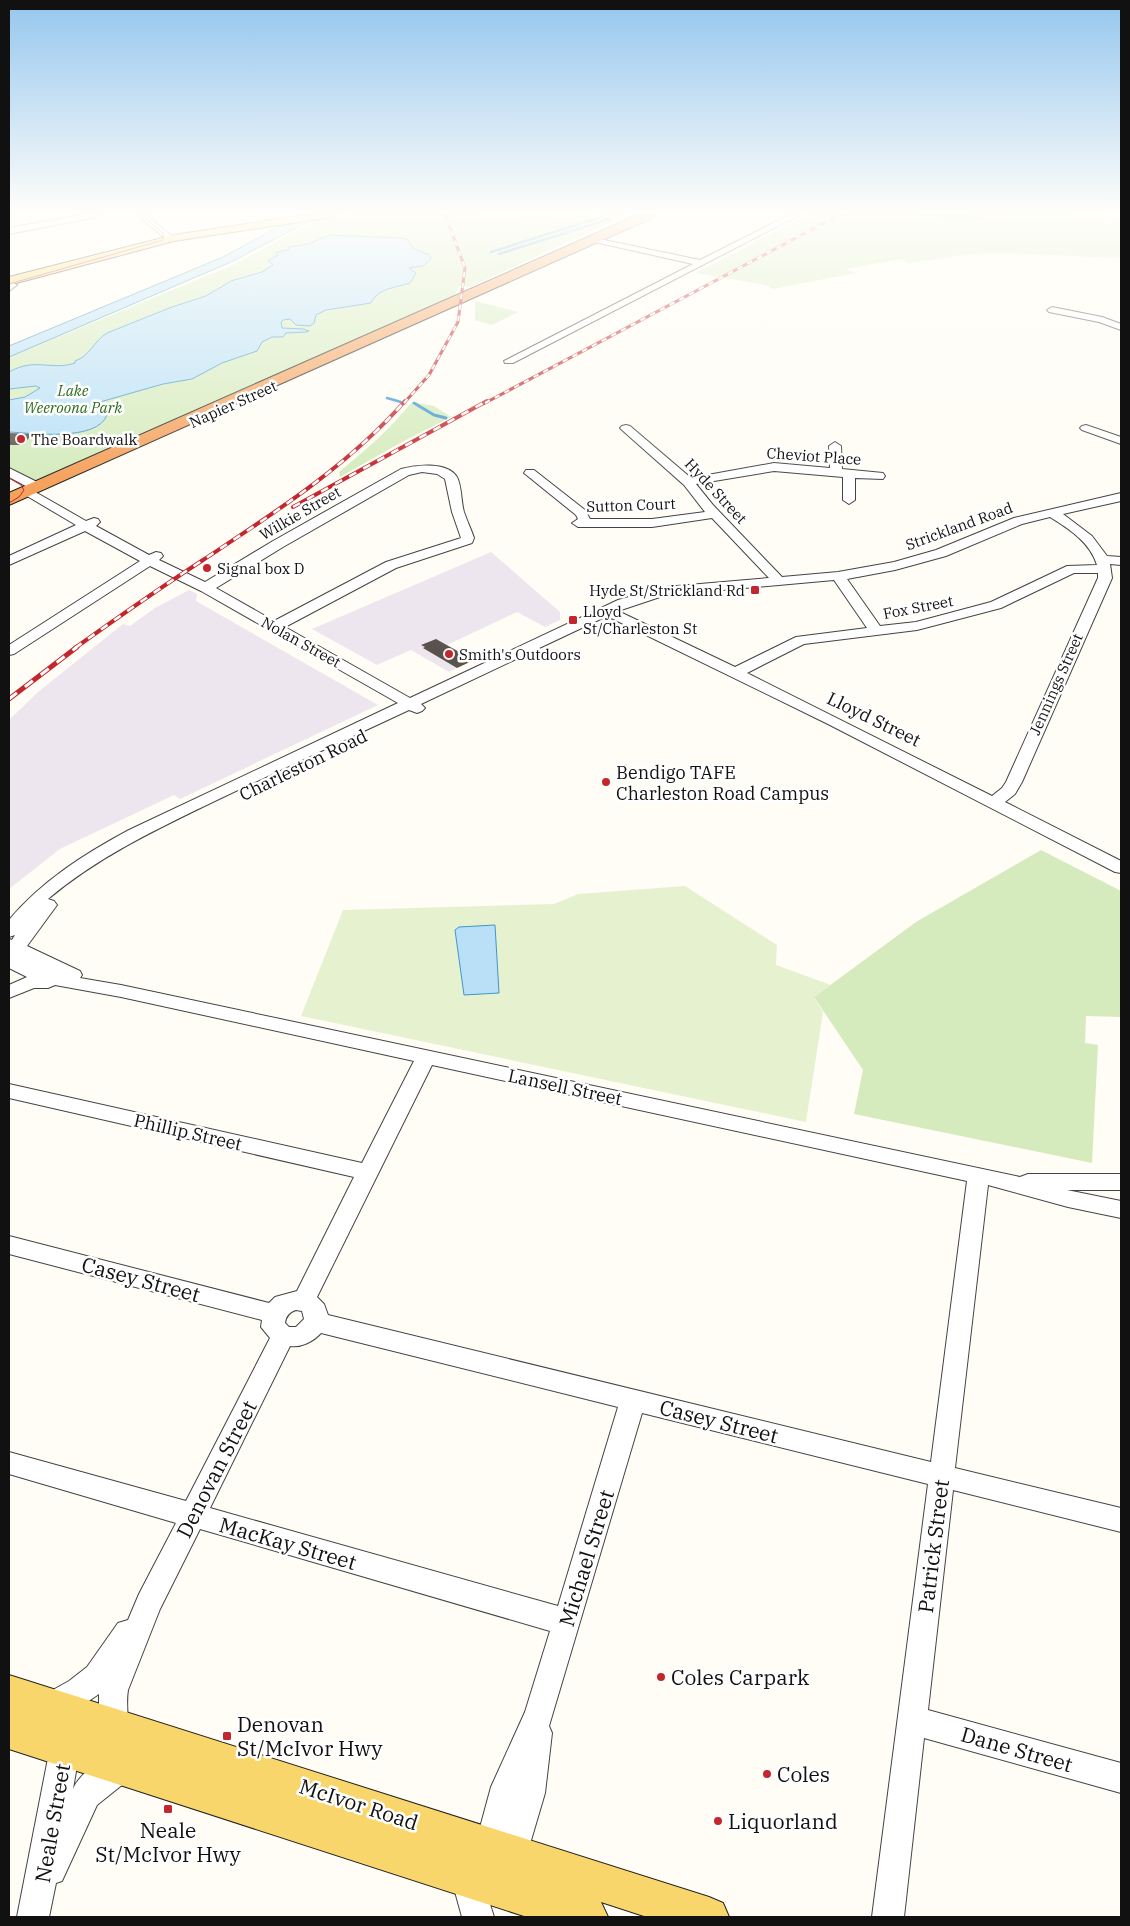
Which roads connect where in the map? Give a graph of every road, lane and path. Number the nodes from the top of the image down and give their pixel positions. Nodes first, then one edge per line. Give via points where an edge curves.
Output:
1 (447, 304) edge
2 (621, 304) edge
3 (1052, 310) dead end
4 (1121, 327) edge
5 (509, 361) dead end
6 (626, 428) dead end
7 (1086, 428) dead end
8 (1108, 436) junction
9 (1121, 441) edge
10 (1094, 442) dead end
11 (836, 446) dead end
12 (411, 470) joint
13 (9, 472) edge
14 (836, 473) junction
15 (849, 475) junction
16 (539, 476) dead end
17 (881, 476) dead end
18 (9, 482) edge
19 (688, 482) junction
20 (34, 491) junction
21 (1121, 497) edge
22 (9, 500) edge
23 (849, 500) dead end
24 (9, 506) edge
25 (1052, 513) junction
26 (715, 514) junction
27 (90, 523) junction
28 (152, 558) junction
29 (9, 561) edge
30 (1121, 561) edge
31 (1104, 565) junction
32 (181, 574) joint
33 (838, 576) junction
34 (779, 581) junction
35 (206, 588) junction
36 (610, 612) junction
37 (274, 627) junction
38 (876, 631) junction
39 (9, 651) edge
40 (736, 673) junction
41 (414, 706) junction
42 (994, 802) junction
43 (1121, 868) edge
44 (10, 949) edge
45 (64, 982) junction
46 (9, 992) edge
47 (121, 992) junction
48 (426, 1057) junction
49 (9, 1091) edge
50 (367, 1172) junction
51 (978, 1176) junction
52 (1010, 1182) junction
53 (1121, 1182) edge
54 (1121, 1209) edge
55 (9, 1245) edge
56 (303, 1301) junction
57 (316, 1322) junction
58 (279, 1325) junction
59 (633, 1400) junction
60 (9, 1464) edge
61 (941, 1475) junction
62 (193, 1515) junction
63 (1121, 1520) edge
64 (149, 1603) junction
65 (567, 1622) junction
66 (9, 1693) edge
67 (51, 1706) junction
68 (913, 1720) junction
69 (9, 1730) edge
70 (130, 1732) junction
71 (65, 1748) junction
72 (121, 1766) junction
73 (1121, 1778) edge
74 (227, 1800) junction
75 (489, 1876) edge
76 (35, 1908) edge
77 (560, 1914) edge
78 (709, 1917) edge
79 (888, 1917) edge

1 - 20 highway, Napier Street
2 - 5 street
3 - 4 street
6 - 19 street, Hyde Street
7 - 8 street
8 - 9 street
8 - 10 street
11 - 14 street
12 - 35 street, Wilkie Street
12 - 37 street via 436,470 451,478 467,540 391,565
13 - 20 street, Nolan Street
14 - 15 street, Cheviot Place
14 - 19 street, Cheviot Place via 768,467
15 - 17 street, Cheviot Place
15 - 23 street
16 - 26 street, Sutton Court via 581,513 582,523 652,523
18 - 20 street, Nolan Street
19 - 26 street, Hyde Street
20 - 22 highway, Napier Street
20 - 24 highway, Napier Street
20 - 27 street, Nolan Street
21 - 25 street, Strickland Road
25 - 31 street via 1087,539
25 - 33 street, Strickland Road via 1009,524 924,558
26 - 34 street, Hyde Street
27 - 28 street, Nolan Street
27 - 29 street
28 - 32 street, Nolan Street
28 - 39 street
30 - 31 street, Fox Street
31 - 38 street, Fox Street via 1072,569 987,608 918,626
31 - 42 street, Jennings Street via 1104,582 1014,782 1009,791
32 - 35 street, Nolan Street
33 - 34 street, Strickland Road
33 - 38 street
34 - 36 street, Strickland Road via 688,590
35 - 37 street, Nolan Street
36 - 40 street, Lloyd Street
36 - 41 street, Charleston Road
37 - 41 street, Nolan Street
38 - 40 street, Fox Street via 801,640
40 - 42 street, Lloyd Street
41 - 44 street, Charleston Road via 98,866 51,902
42 - 43 street, Lloyd Street
44 - 45 street, Lansell Street via 34,974
44 - 47 street, Lansell Street
45 - 46 street via 31,982
45 - 47 street, Lansell Street
47 - 48 street, Lansell Street
48 - 50 street
48 - 51 street, Lansell Street
49 - 50 street, Phillip Street
50 - 56 street
51 - 52 street, Lansell Street
51 - 61 street, Patrick Street
52 - 53 street, Lansell Street
52 - 54 street, Lansell Street via 1068,1199
55 - 58 street, Casey Street
56 - 57 street via 314,1306
56 - 58 street via 289,1302 278,1309
57 - 58 street via 299,1336
57 - 59 street, Casey Street
58 - 62 street, Denovan Street
59 - 61 street, Casey Street
59 - 65 street, Michael Street
60 - 62 street, MacKay Street
61 - 63 street, Casey Street
61 - 68 street, Patrick Street
62 - 64 street, Denovan Street
62 - 65 street, MacKay Street
64 - 67 street, Denovan Street via 100,1675 74,1696
64 - 70 street, Denovan Street via 112,1701
65 - 75 street, Michael Street via 539,1715 530,1794
66 - 67 main road, McIvor Road
67 - 70 main road, McIvor Road
68 - 73 street, Dane Street
68 - 79 street, Patrick Street
69 - 71 main road, McIvor Road
70 - 74 main road via 186,1764 230,1779
70 - 75 main road, McIvor Road
71 - 72 main road, McIvor Road
71 - 76 street, Neale Street
72 - 74 main road, McIvor Road
72 - 76 street, Neale Street via 86,1794
74 - 75 main road, McIvor Road
75 - 77 main road, McIvor Road
75 - 78 main road, McIvor Road

